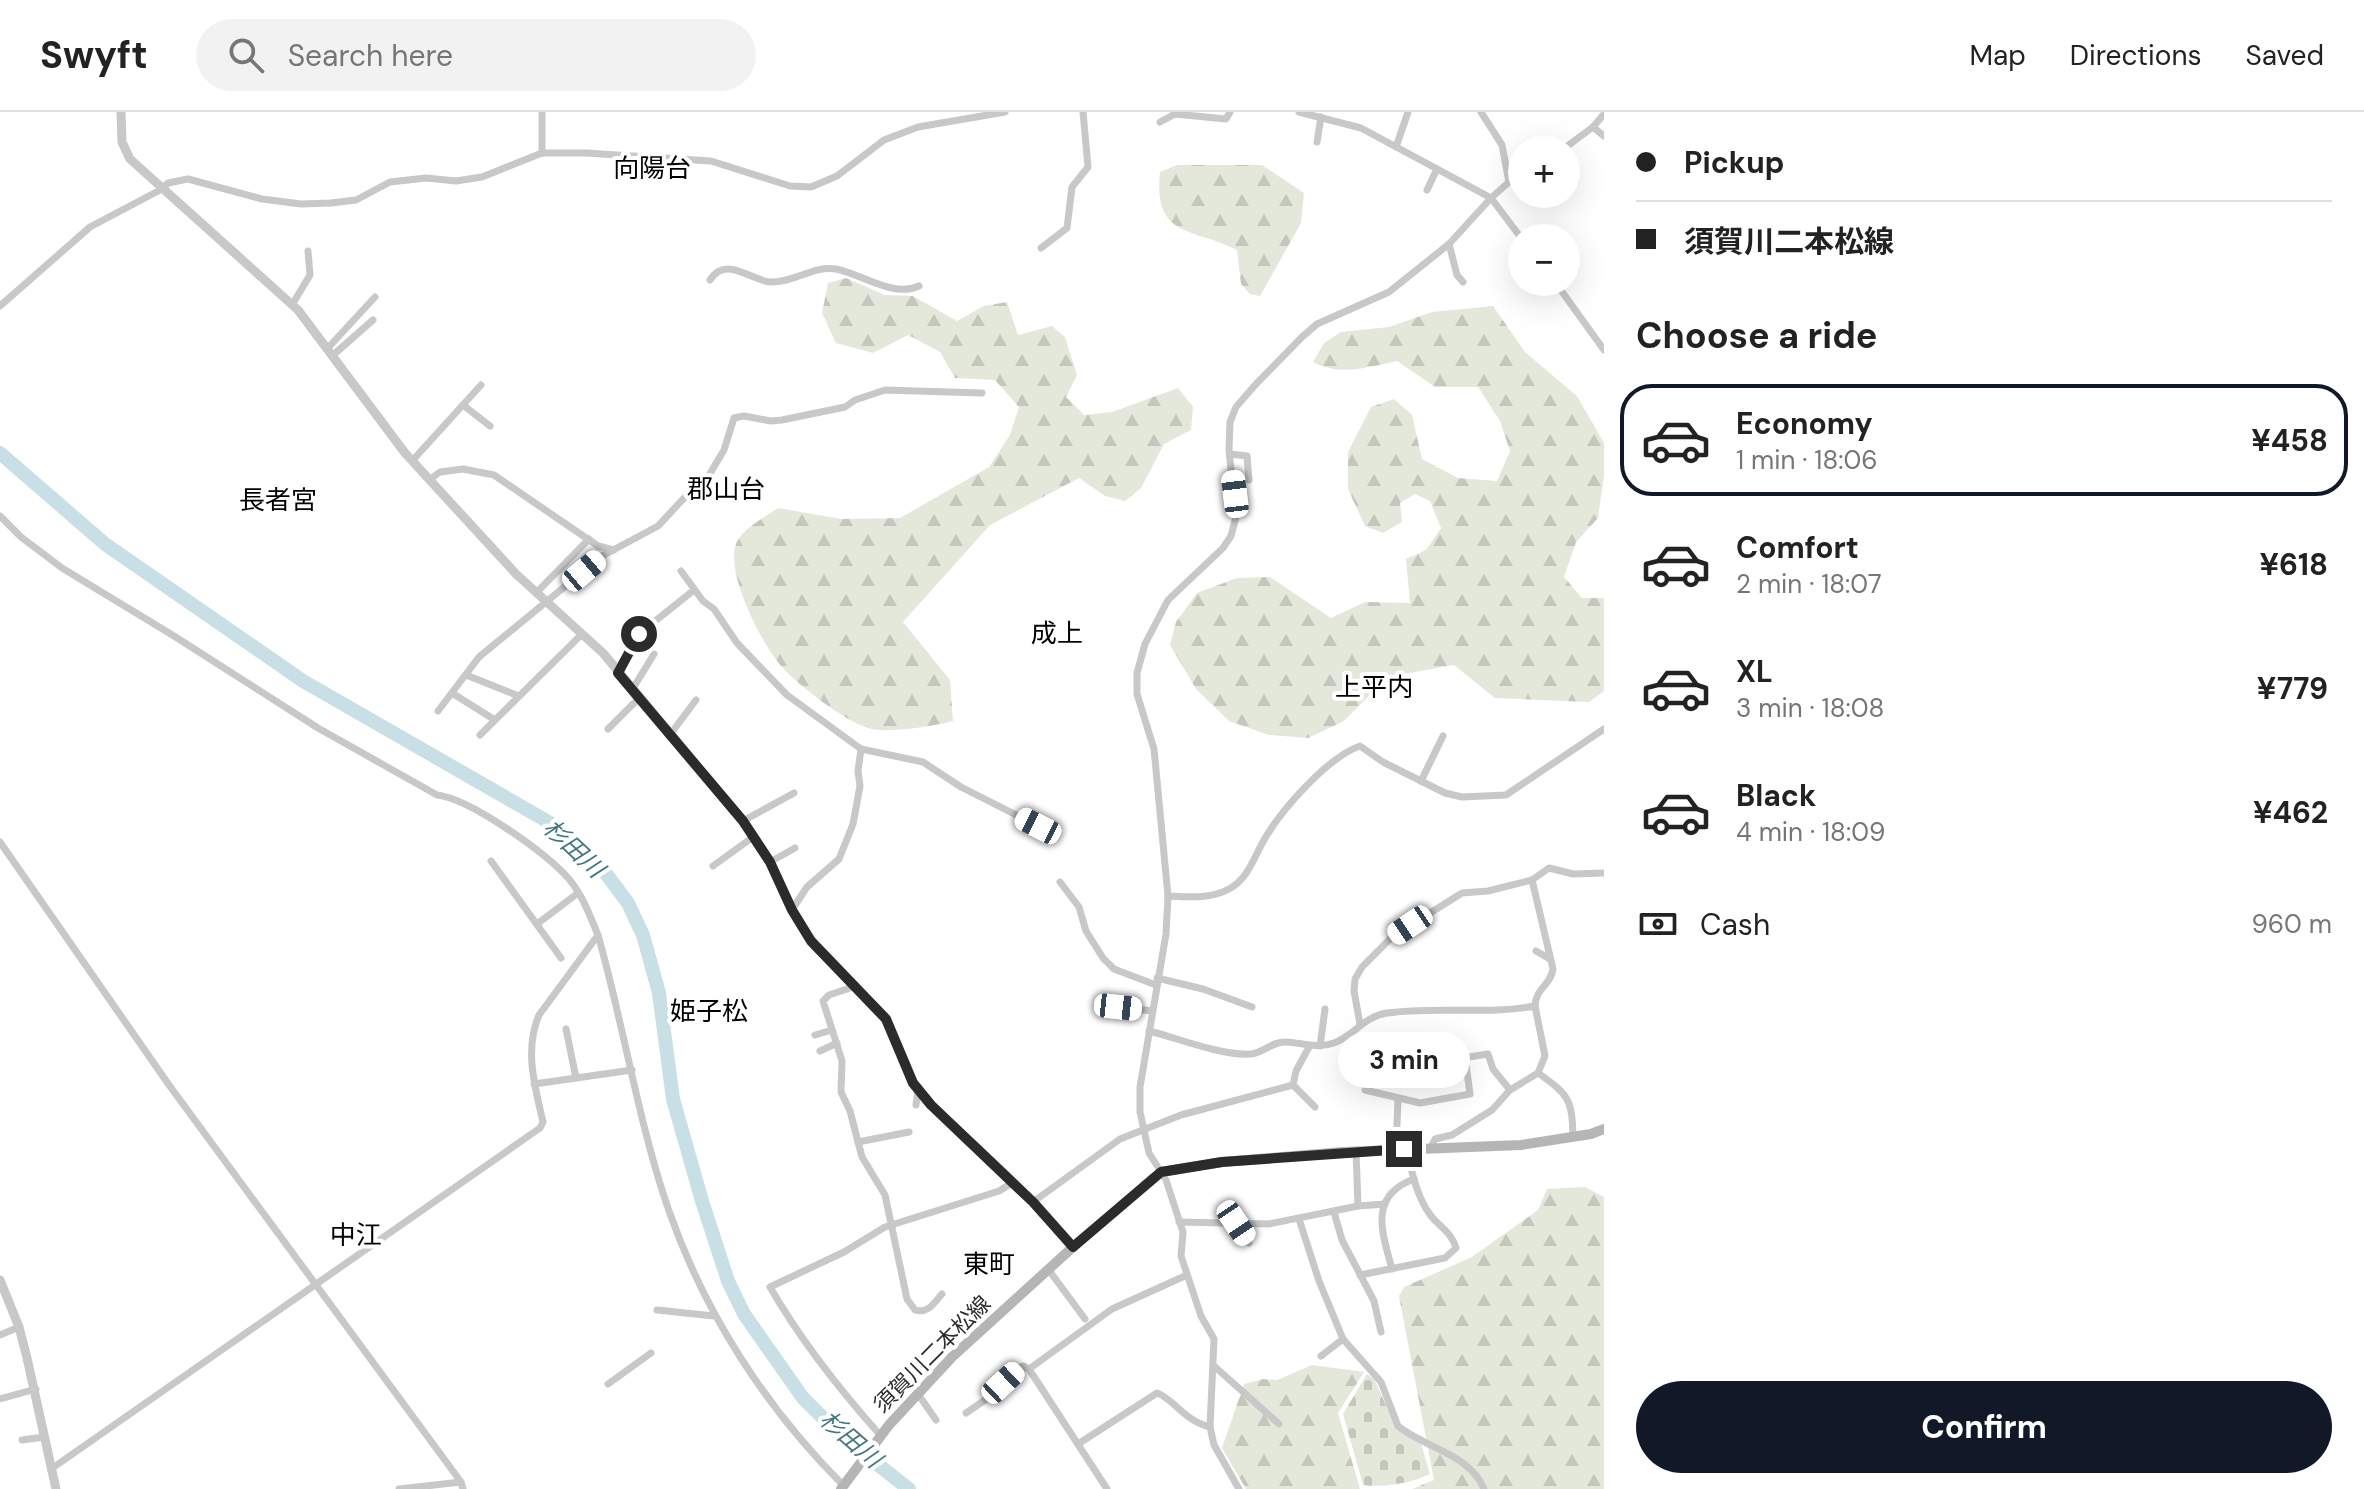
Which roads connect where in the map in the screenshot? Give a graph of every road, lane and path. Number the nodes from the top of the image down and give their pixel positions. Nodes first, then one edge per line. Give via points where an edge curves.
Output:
1 (121, 112) edge
2 (542, 112) edge
3 (1005, 112) edge
4 (1083, 112) edge
5 (1230, 112) edge
6 (1299, 112) edge
7 (1408, 112) edge
8 (1481, 112) edge
9 (1604, 114) edge
10 (1321, 117) junction
11 (1160, 122) dead end
12 (1593, 127) junction
13 (1604, 136) edge
14 (1580, 137) edge
15 (1317, 142) dead end
16 (1396, 147) junction
17 (542, 153) junction
18 (1437, 169) junction
19 (1508, 177) edge
20 (1508, 183) edge
21 (162, 189) junction
22 (1427, 190) dead end
23 (1491, 198) junction
24 (1511, 224) edge
25 (1449, 244) junction
26 (1041, 248) dead end
27 (308, 251) dead end
28 (710, 280) dead end
29 (1463, 282) dead end
30 (919, 286) dead end
31 (1565, 296) edge
32 (375, 297) dead end
33 (292, 305) junction
34 (0, 306) edge
35 (373, 320) dead end
36 (1604, 350) edge
37 (330, 352) junction
38 (481, 385) dead end
39 (982, 393) dead end
40 (463, 405) junction
41 (490, 426) dead end
42 (1230, 454) junction
43 (412, 461) junction
44 (429, 480) junction
45 (1249, 480) dead end
46 (0, 516) edge
47 (589, 539) junction
48 (614, 550) junction
49 (681, 571) dead end
50 (694, 590) junction
51 (537, 592) junction
52 (548, 601) junction
53 (582, 634) junction
54 (654, 654) dead end
55 (618, 673) junction
56 (466, 675) junction
57 (452, 693) junction
58 (636, 694) junction
59 (519, 696) junction
60 (696, 700) dead end
61 (438, 711) dead end
62 (495, 720) junction
63 (608, 729) dead end
64 (1604, 729) edge
65 (480, 735) dead end
66 (669, 736) junction
67 (1443, 736) dead end
68 (861, 749) junction
69 (1421, 781) junction
70 (794, 793) dead end
71 (743, 821) junction
72 (1040, 827) dead end
73 (753, 837) junction
74 (0, 842) edge
75 (795, 848) dead end
76 (491, 861) dead end
77 (770, 862) junction
78 (713, 866) dead end
79 (1604, 873) edge
80 (1532, 880) junction
81 (1060, 882) dead end
82 (578, 893) junction
83 (1168, 896) junction
84 (792, 910) junction
85 (537, 924) junction
86 (598, 935) junction
87 (1536, 951) dead end
88 (561, 958) dead end
89 (1550, 959) junction
90 (1156, 981) junction
91 (856, 986) junction
92 (1535, 1006) junction
93 (1118, 1007) dead end
94 (1252, 1007) dead end
95 (1325, 1009) dead end
96 (1152, 1011) junction
97 (1360, 1024) junction
98 (566, 1029) dead end
99 (832, 1030) junction
100 (1149, 1031) junction
101 (815, 1035) dead end
102 (1347, 1036) junction
103 (837, 1043) junction
104 (1320, 1046) junction
105 (1309, 1047) junction
106 (820, 1051) dead end
107 (1376, 1054) junction
108 (1465, 1057) junction
109 (632, 1070) junction
110 (1538, 1073) junction
111 (576, 1078) junction
112 (534, 1084) junction
113 (1293, 1085) junction
114 (918, 1090) junction
115 (1510, 1090) junction
116 (1398, 1099) junction
117 (916, 1105) dead end
118 (1315, 1107) dead end
119 (1143, 1129) junction
120 (1604, 1129) edge
121 (909, 1132) dead end
122 (1573, 1137) junction
123 (858, 1142) junction
124 (1396, 1149) junction
125 (1430, 1149) junction
126 (1356, 1151) junction
127 (1161, 1172) junction
128 (1012, 1183) junction
129 (1033, 1202) junction
130 (1385, 1204) junction
131 (1358, 1206) junction
132 (1334, 1212) junction
133 (1299, 1219) junction
134 (1179, 1222) junction
135 (1236, 1223) junction
136 (893, 1224) junction
137 (1249, 1243) dead end
138 (1073, 1247) junction
139 (1048, 1269) junction
140 (1392, 1269) junction
141 (1187, 1275) junction
142 (1360, 1275) junction
143 (0, 1280) edge
144 (315, 1284) junction
145 (942, 1294) dead end
146 (657, 1310) dead end
147 (714, 1316) junction
148 (1085, 1319) dead end
149 (19, 1327) junction
150 (1381, 1332) dead end
151 (0, 1335) edge
152 (1343, 1339) junction
153 (651, 1353) dead end
154 (1321, 1356) dead end
155 (1214, 1366) junction
156 (1029, 1369) junction
157 (608, 1384) dead end
158 (36, 1389) junction
159 (918, 1394) junction
160 (0, 1399) edge
161 (966, 1413) dead end
162 (936, 1420) dead end
163 (1279, 1424) dead end
164 (1210, 1427) junction
165 (44, 1437) junction
166 (879, 1438) junction
167 (22, 1440) dead end
168 (1078, 1444) junction
169 (51, 1469) junction
170 (462, 1485) edge
171 (843, 1485) edge
172 (56, 1489) edge
173 (399, 1489) edge
174 (1107, 1489) edge
175 (1239, 1489) edge
176 (1484, 1489) edge

1 - 21 street via 122,142 130,159
2 - 17 street
3 - 17 street via 918,127 884,140 837,176 811,187 790,186 701,160
4 - 26 street via 1088,167 1072,187 1067,228
5 - 11 street via 1226,119 1175,114
6 - 10 street
7 - 16 street
8 - 19 street via 1502,145
9 - 12 street
10 - 15 street
10 - 16 street via 1361,128
12 - 13 street
12 - 14 street
16 - 18 street
17 - 21 street via 482,177 390,182 356,200 331,203 262,199 188,179
18 - 22 street
18 - 23 street
20 - 23 street
21 - 33 street
21 - 34 street via 90,227
23 - 24 street
23 - 25 street
25 - 29 street
25 - 42 street via 1389,292 1317,324 1302,337 1236,407 1230,422
27 - 33 street via 310,275
28 - 30 street via 729,268 778,282 833,268 905,290
31 - 36 street
32 - 37 street
33 - 37 street
35 - 37 street
37 - 43 street
38 - 40 street
39 - 48 street via 885,390 845,407 782,420 738,416 705,482 658,526
40 - 41 street
40 - 43 street
42 - 45 street via 1247,456
42 - 83 street via 1236,517 1231,536 1168,600 1137,673 1137,694 1154,749
43 - 44 street
44 - 47 street via 440,472 463,469 494,475
44 - 51 street
46 - 82 street via 62,568 318,728 521,839 559,869
47 - 48 street
47 - 51 street
48 - 52 street
49 - 50 street
50 - 55 street via 639,634
50 - 68 street via 787,695
51 - 52 street
52 - 53 street
52 - 56 street via 479,657
53 - 55 street
53 - 59 street
54 - 58 street
55 - 58 street
56 - 57 street
56 - 59 street
57 - 61 street
57 - 62 street
58 - 63 street
58 - 66 street
59 - 62 street
60 - 66 street
62 - 65 street
64 - 69 street via 1506,795 1462,797
66 - 71 street
67 - 69 street
68 - 72 street via 923,762
68 - 84 street via 853,824 839,859 807,887
69 - 83 street via 1360,746 1346,750 1281,814 1237,885 1203,896
70 - 71 street
71 - 73 street
73 - 77 street
73 - 78 street
74 - 144 street
75 - 77 street
76 - 85 street
77 - 84 street
79 - 80 street via 1549,868
80 - 89 street
80 - 97 street via 1462,893 1392,937 1355,979
81 - 90 street via 1079,907 1103,958 1114,969
82 - 85 street
82 - 86 street
83 - 90 street
84 - 91 street via 811,941
85 - 88 street
86 - 109 street
86 - 112 street via 539,1015 531,1052
87 - 89 street
89 - 92 street via 1552,976
90 - 94 street via 1203,989
90 - 96 street
91 - 99 street via 825,997
91 - 114 street via 886,1019
92 - 97 street via 1405,1010 1381,1013
92 - 110 street via 1545,1056
93 - 96 street
95 - 104 street
96 - 100 street
97 - 102 street
98 - 111 street
99 - 101 street
99 - 103 street
100 - 105 street via 1241,1054 1283,1042
100 - 119 street via 1140,1087
102 - 104 street
102 - 107 street via 1358,1049
103 - 106 street
103 - 123 street via 841,1092
104 - 105 street
105 - 113 street
107 - 108 street via 1424,1064
107 - 116 street via 1365,1090
108 - 115 street via 1488,1054
108 - 116 street via 1470,1094 1420,1103
109 - 111 street
109 - 147 street via 669,1210
110 - 115 street
110 - 122 street via 1566,1095
111 - 112 street
112 - 144 street via 540,1128
113 - 118 street
113 - 119 street
114 - 117 street
114 - 128 street
115 - 125 street via 1492,1110 1452,1135 1435,1139
116 - 124 street
119 - 127 street
119 - 129 street via 1105,1148
120 - 122 main road
121 - 123 street
122 - 125 main road
123 - 136 street via 885,1195
124 - 125 main road
124 - 126 main road
126 - 127 main road
126 - 131 street
127 - 134 street
127 - 138 main road, 須賀川二本松線
128 - 129 street
128 - 136 street
129 - 138 street
130 - 131 street
130 - 140 street via 1381,1230
130 - 140 street via 1392,1190 1413,1176 1423,1204 1456,1248 1445,1258
131 - 132 street
132 - 133 street
132 - 142 street
133 - 135 street
133 - 152 street
134 - 135 street
134 - 141 street
135 - 137 street
136 - 145 street via 903,1284 915,1310 927,1310
136 - 166 street via 770,1287
138 - 139 main road, 須賀川二本松線
139 - 148 street
139 - 159 main road, 須賀川二本松線
140 - 142 street
141 - 155 street via 1214,1339
141 - 156 street via 1112,1309
142 - 150 street via 1374,1301
143 - 149 street
144 - 169 street
144 - 170 street
146 - 147 street
147 - 171 street via 779,1411
149 - 151 street
149 - 158 street
152 - 154 street
152 - 176 street via 1381,1382 1398,1426 1474,1471
153 - 157 street
155 - 163 street
155 - 164 street
156 - 161 street via 1019,1368
156 - 168 street
158 - 160 street
158 - 165 street via 36,1417
159 - 162 street
159 - 166 main road, 須賀川二本松線
164 - 168 street via 1192,1421 1157,1393
164 - 175 street via 1218,1455
165 - 167 street
165 - 169 street
166 - 171 main road, 須賀川二本松線
168 - 174 street
169 - 172 street
170 - 173 street

